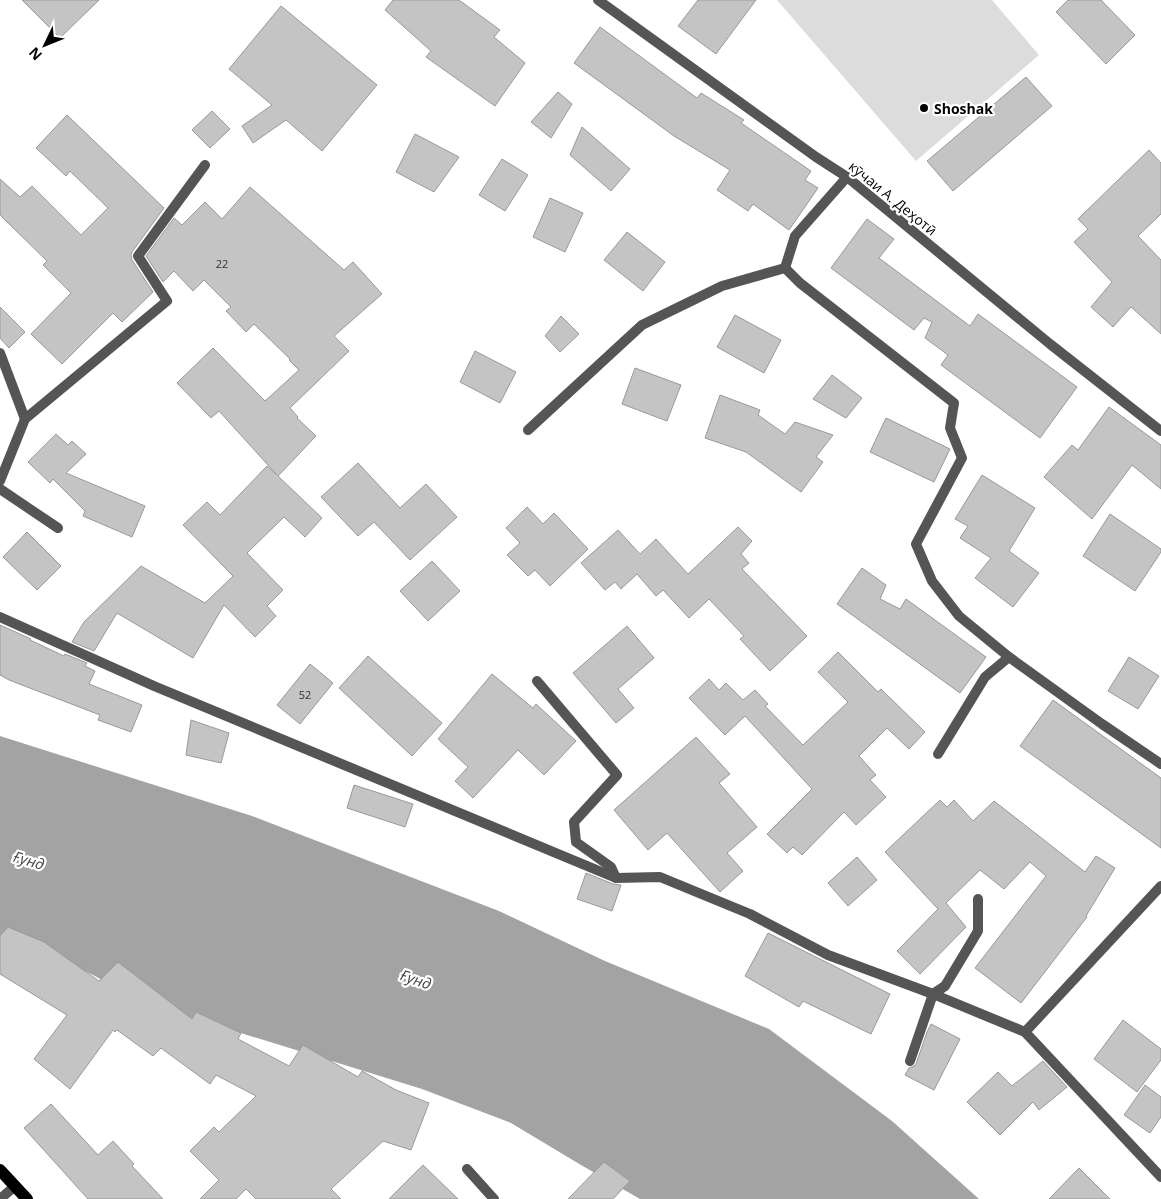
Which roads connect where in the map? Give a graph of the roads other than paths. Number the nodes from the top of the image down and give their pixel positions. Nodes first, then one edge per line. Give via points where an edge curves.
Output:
1 (598, 0) edge
2 (205, 165) dead end
3 (847, 177) junction
4 (785, 268) junction
5 (0, 353) edge
6 (25, 419) junction
7 (528, 430) dead end
8 (1161, 431) edge
9 (0, 481) edge
10 (0, 489) edge
11 (58, 528) dead end
12 (0, 617) edge
13 (1009, 657) junction
14 (538, 681) dead end
15 (938, 754) dead end
16 (1161, 764) edge
17 (616, 878) junction
18 (1161, 886) edge
19 (978, 899) dead end
20 (934, 994) junction
21 (1025, 1032) junction
22 (910, 1061) dead end
23 (467, 1169) dead end
24 (0, 1170) edge
25 (1161, 1177) edge
26 (14, 1186) junction
27 (0, 1199) edge
28 (27, 1199) edge
29 (494, 1199) edge

1 - 3 street, кӯчаи А. Деҳотӣ
2 - 6 street via 138,256 167,300
3 - 4 street via 795,236
3 - 8 street, кӯчаи А. Деҳотӣ
4 - 7 street via 722,286 642,326
4 - 13 street via 954,402 950,428 962,458 916,544 932,581 959,616
5 - 6 street
6 - 9 street
10 - 11 street
12 - 17 street via 154,686
13 - 15 street via 985,677
13 - 16 street
14 - 17 street via 617,776 574,822 576,842 611,867
17 - 20 street via 660,877 750,914 828,955
18 - 21 street
19 - 20 street via 978,931 945,986
20 - 21 street
20 - 22 street
21 - 25 street
23 - 29 street
24 - 26 main road
26 - 27 street
26 - 28 main road

